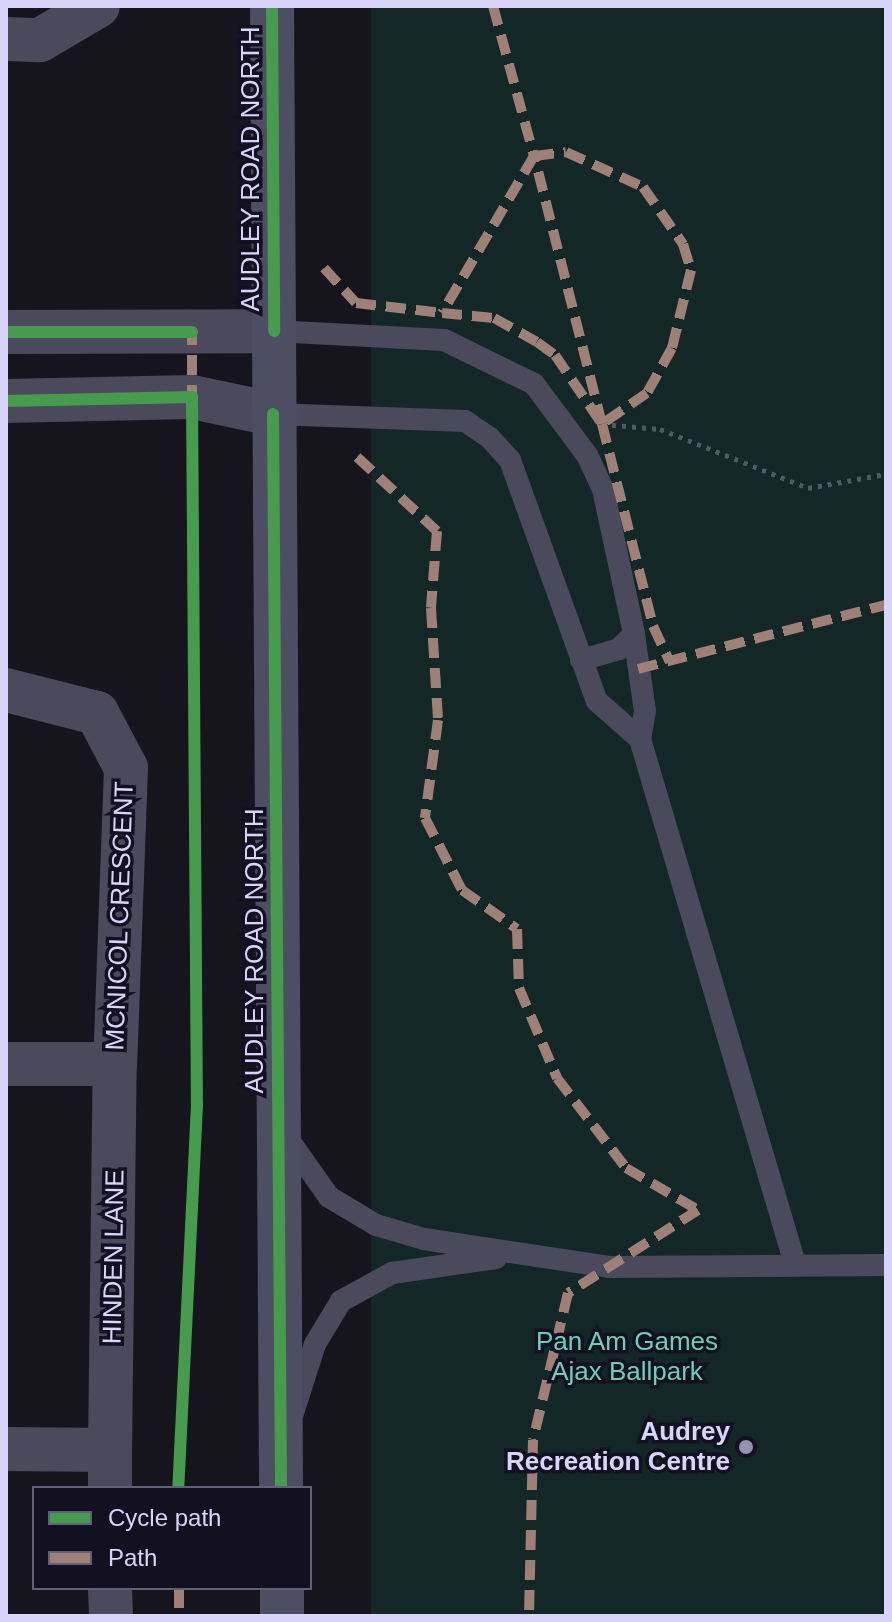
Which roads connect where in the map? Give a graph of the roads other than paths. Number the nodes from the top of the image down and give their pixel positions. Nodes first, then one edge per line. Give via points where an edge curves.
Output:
1 (98, 6) edge
2 (272, 6) edge
3 (6, 39) edge
4 (274, 331) junction
5 (6, 332) edge
6 (6, 401) edge
7 (273, 414) junction
8 (634, 634) junction
9 (581, 660) junction
10 (6, 690) edge
11 (640, 739) junction
12 (6, 1064) edge
13 (115, 1064) junction
14 (279, 1125) junction
15 (517, 1255) junction
16 (795, 1264) junction
17 (886, 1265) edge
18 (6, 1449) edge
19 (110, 1469) edge
20 (281, 1470) edge
21 (110, 1590) edge
22 (282, 1590) edge
23 (111, 1616) edge
24 (282, 1616) edge

1 - 3 street via 40,40
2 - 4 street, AUDLEY ROAD NORTH
4 - 5 street
4 - 7 street, AUDLEY ROAD NORTH
4 - 8 lane via 444,340 534,384 562,415 603,489
6 - 7 street via 192,397
7 - 9 lane via 465,421 490,438 510,460
7 - 14 street, AUDLEY ROAD NORTH
8 - 9 lane via 619,649
8 - 11 lane via 645,711
9 - 11 lane via 597,701
10 - 13 street, MCNICOL CRESCENT via 97,713 126,768
11 - 16 lane
12 - 13 street, MCNICOL CRESCENT
13 - 19 street, HINDEN LANE
14 - 15 lane via 329,1197 376,1225
14 - 20 street, AUDLEY ROAD NORTH
15 - 16 lane via 609,1267
15 - 20 lane via 392,1273 341,1301 315,1344
16 - 17 lane
18 - 19 street
21 - 23 street
22 - 24 street

